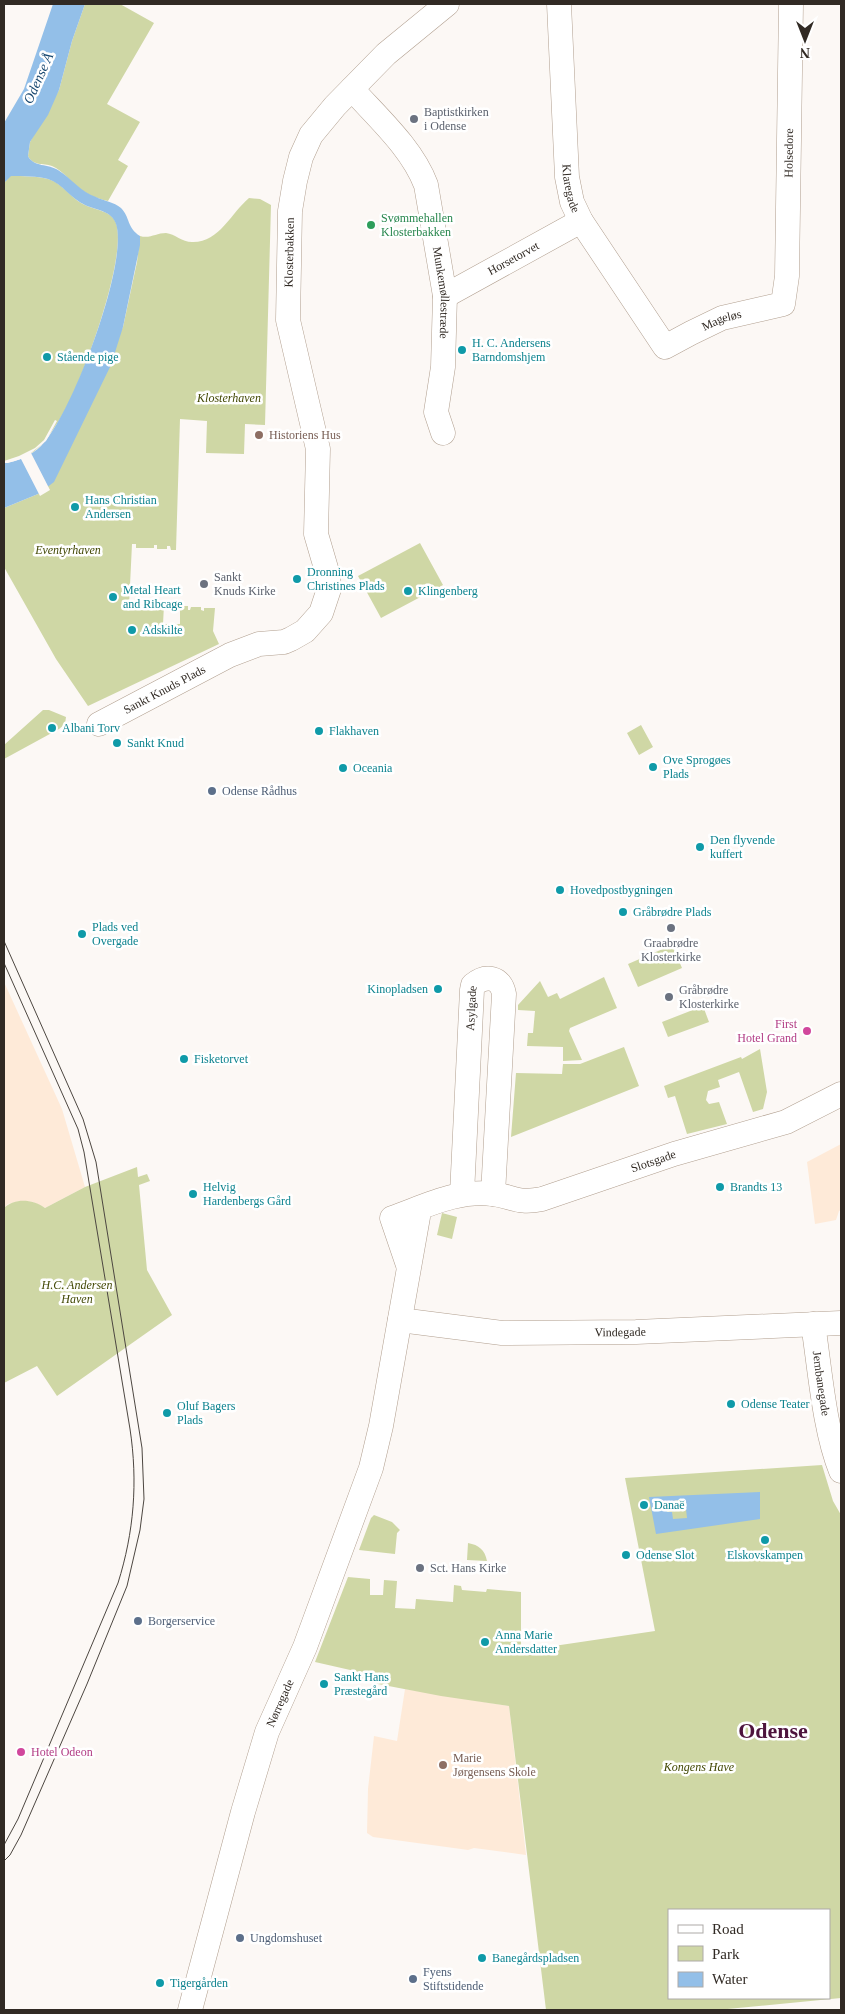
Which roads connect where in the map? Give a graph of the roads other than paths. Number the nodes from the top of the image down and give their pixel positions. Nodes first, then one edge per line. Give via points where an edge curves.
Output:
1 (447, 4) edge
2 (559, 4) edge
3 (791, 4) edge
4 (352, 89) junction
5 (581, 221) junction
6 (445, 296) junction
7 (783, 304) joint
8 (665, 347) joint
9 (443, 433) dead end
10 (230, 655) joint
11 (99, 724) dead end
12 (841, 1094) edge
13 (462, 1194) junction
14 (493, 1194) junction
15 (400, 1320) junction
16 (841, 1323) edge
17 (813, 1324) junction
18 (841, 1471) edge
19 (190, 2010) edge

1 - 4 street, Klosterbakken via 386,54
2 - 5 street, Klaregade via 567,177 572,202
3 - 7 street, Holsedore via 787,276
4 - 6 street, Munkemøllestræde via 402,145 423,177
4 - 10 street, Klosterbakken via 311,135 294,181 290,211 288,320 318,449 315,520 329,589 321,613 305,631 284,642 258,644
5 - 6 street, Horsetorvet
5 - 8 street, Klaregade
6 - 9 street, Munkemøllestræde via 443,367 436,412
7 - 8 street, Mageløs via 722,318
10 - 11 street, Sankt Knuds Plads
12 - 14 street, Slotsgade via 786,1122 674,1154 542,1200 521,1202
13 - 14 street, Slotsgade
13 - 14 street, Asylgade via 472,990 477,981 490,978 500,983 504,994
13 - 15 street via 392,1218 410,1269
15 - 17 street, Vindegade via 502,1333 636,1332
15 - 19 street, Nørregade via 371,1468 305,1647 267,1732
16 - 17 street, Vindegade
17 - 18 street, Jernbanegade via 830,1430

